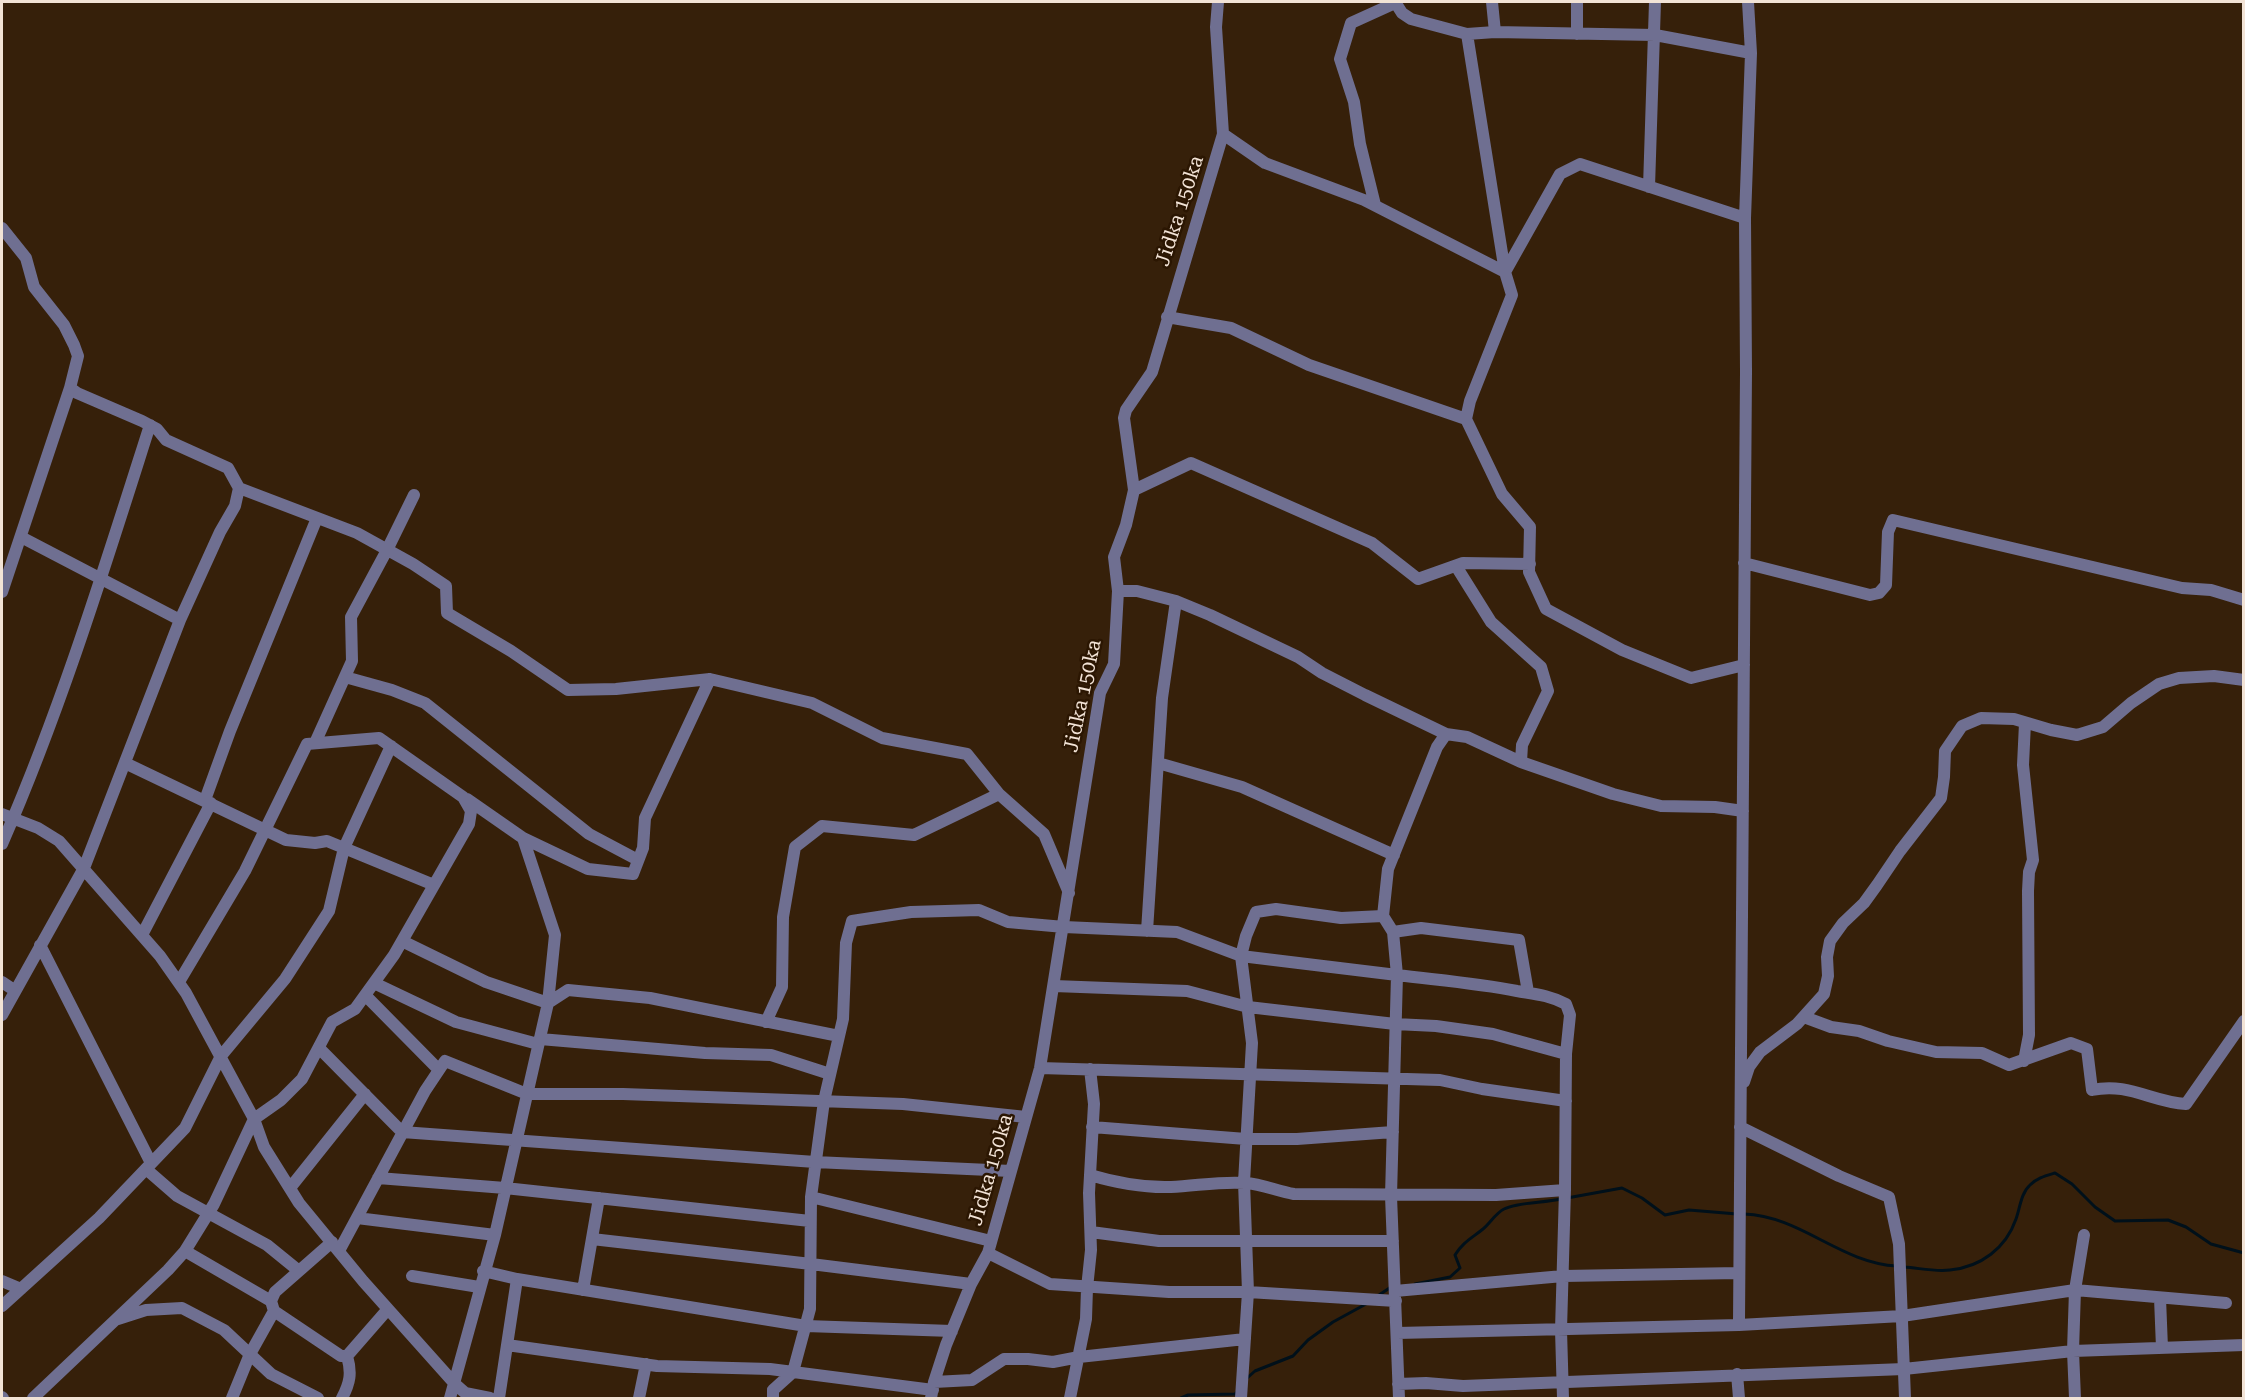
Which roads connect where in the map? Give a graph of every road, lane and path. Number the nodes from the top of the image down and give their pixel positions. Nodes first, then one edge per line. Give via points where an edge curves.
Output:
1 (1218, 2) edge
2 (1395, 2) edge
3 (1492, 2) edge
4 (1577, 2) edge
5 (1656, 2) edge
6 (1748, 2) edge
7 (1495, 32) junction
8 (1467, 34) junction
9 (1578, 34) junction
10 (1655, 35) junction
11 (1751, 53) junction
12 (1223, 134) junction
13 (1649, 187) junction
14 (1375, 205) junction
15 (1745, 218) junction
16 (2, 228) edge
17 (1505, 272) junction
18 (1167, 317) junction
19 (70, 388) junction
20 (1466, 419) junction
21 (150, 425) junction
22 (239, 488) junction
23 (1134, 490) junction
24 (414, 495) dead end
25 (317, 518) junction
26 (21, 537) junction
27 (387, 550) junction
28 (1744, 563) junction
29 (1530, 564) junction
30 (1456, 566) junction
31 (100, 579) junction
32 (1118, 591) junction
33 (2, 592) edge
34 (2244, 600) edge
35 (1176, 601) junction
36 (180, 620) junction
37 (1744, 665) junction
38 (345, 676) junction
39 (710, 679) junction
40 (2244, 680) edge
41 (2025, 723) junction
42 (1446, 734) junction
43 (315, 743) junction
44 (391, 746) junction
45 (1521, 762) junction
46 (125, 763) junction
47 (1158, 763) junction
48 (999, 794) junction
49 (463, 797) junction
50 (208, 802) junction
51 (1743, 811) junction
52 (7, 816) edge
53 (266, 830) junction
54 (523, 838) junction
55 (2, 844) edge
56 (344, 848) junction
57 (1394, 855) junction
58 (638, 860) junction
59 (84, 868) junction
60 (434, 885) junction
61 (1069, 893) junction
62 (1383, 916) junction
63 (1064, 927) junction
64 (1147, 931) junction
65 (1393, 932) junction
66 (142, 935) junction
67 (402, 941) junction
68 (40, 945) junction
69 (1241, 956) junction
70 (1397, 975) junction
71 (2, 982) edge
72 (179, 982) junction
73 (374, 983) junction
74 (1054, 986) junction
75 (14, 990) junction
76 (1528, 992) junction
77 (365, 995) junction
78 (548, 1003) junction
79 (1248, 1007) junction
80 (2, 1015) edge
81 (1804, 1017) junction
82 (2244, 1021) edge
83 (766, 1022) junction
84 (1395, 1024) junction
85 (839, 1036) junction
86 (539, 1042) junction
87 (319, 1048) junction
88 (1566, 1054) junction
89 (221, 1056) junction
90 (2024, 1061) junction
91 (1040, 1068) junction
92 (1090, 1069) junction
93 (440, 1070) junction
94 (830, 1074) junction
95 (1251, 1074) junction
96 (1394, 1080) junction
97 (365, 1094) junction
98 (527, 1094) junction
99 (1740, 1095) junction
100 (824, 1101) junction
101 (1566, 1101) junction
102 (1026, 1117) junction
103 (254, 1119) junction
104 (1092, 1127) junction
105 (1740, 1127) junction
106 (402, 1132) junction
107 (1393, 1132) junction
108 (517, 1139) junction
109 (1246, 1139) junction
110 (815, 1162) junction
111 (149, 1166) junction
112 (1011, 1171) junction
113 (1090, 1175) junction
114 (378, 1178) junction
115 (1244, 1182) junction
116 (290, 1188) junction
117 (506, 1188) junction
118 (1565, 1190) junction
119 (1391, 1196) junction
120 (811, 1197) junction
121 (599, 1198) junction
122 (207, 1214) junction
123 (357, 1218) junction
124 (810, 1221) junction
125 (1091, 1232) junction
126 (495, 1235) junction
127 (2084, 1235) dead end
128 (592, 1239) junction
129 (1245, 1240) junction
130 (1393, 1241) junction
131 (335, 1247) junction
132 (990, 1247) junction
133 (185, 1251) junction
134 (811, 1264) junction
135 (298, 1271) junction
136 (483, 1272) junction
137 (1739, 1273) junction
138 (412, 1276) dead end
139 (1563, 1276) junction
140 (517, 1279) junction
141 (2, 1281) edge
142 (971, 1284) junction
143 (480, 1287) junction
144 (1087, 1288) junction
145 (21, 1289) junction
146 (584, 1290) junction
147 (2075, 1290) junction
148 (1248, 1292) junction
149 (1396, 1296) junction
150 (2160, 1298) junction
151 (2226, 1303) dead end
152 (2, 1306) edge
153 (272, 1306) junction
154 (388, 1309) junction
155 (1902, 1316) junction
156 (114, 1320) junction
157 (1739, 1325) junction
158 (806, 1326) junction
159 (952, 1330) junction
160 (1561, 1330) junction
161 (1397, 1333) junction
162 (1245, 1339) junction
163 (507, 1345) junction
164 (2244, 1345) edge
165 (2162, 1348) junction
166 (2073, 1352) junction
167 (250, 1354) junction
168 (347, 1356) junction
169 (1079, 1357) junction
170 (646, 1365) junction
171 (1904, 1369) junction
172 (793, 1372) junction
173 (1737, 1374) junction
174 (1562, 1383) junction
175 (455, 1384) junction
176 (1398, 1384) junction
177 (933, 1390) edge
178 (468, 1396) edge
179 (33, 1398) edge
180 (232, 1398) edge
181 (318, 1398) edge
182 (342, 1398) edge
183 (450, 1398) edge
184 (490, 1398) edge
185 (499, 1398) edge
186 (639, 1398) edge
187 (772, 1398) edge
188 (1070, 1398) edge
189 (1241, 1398) edge
190 (1399, 1398) edge
191 (1563, 1398) edge
192 (1739, 1398) edge
193 (1905, 1398) edge
194 (2075, 1398) edge

1 - 12 street, Jidka 150ka
2 - 8 street via 1411,20
2 - 14 street via 1351,23 1340,59 1354,102
3 - 7 street
4 - 9 street
5 - 10 street
6 - 11 street
7 - 8 street
7 - 9 street
8 - 17 street
9 - 10 street
10 - 11 street
10 - 13 street
11 - 15 street
12 - 14 street via 1265,163
12 - 18 street, Jidka 150ka
13 - 15 street
13 - 17 street via 1580,164 1560,174
14 - 17 street
15 - 28 street
16 - 19 street via 26,258 34,287 74,345 78,356
17 - 20 street via 1512,295
18 - 20 street via 1231,328 1309,365
18 - 23 street, Jidka 150ka via 1150,377 1124,418
19 - 21 street
19 - 26 street
20 - 29 street via 1502,494 1530,527
21 - 22 street via 166,440 228,468
21 - 31 street
22 - 25 street
22 - 36 street via 235,506
23 - 30 street via 1191,463 1372,543 1418,579
23 - 32 street, Jidka 150ka via 1114,557
24 - 27 street
25 - 27 street
25 - 50 street via 230,730
26 - 31 street
26 - 33 street
27 - 38 street via 351,617 352,661
27 - 39 street via 446,586 447,613 568,690
28 - 34 street via 1870,595 1879,593 1886,585 1888,532 1893,520
28 - 37 street
29 - 30 street
29 - 37 street via 1529,572 1546,609 1622,651 1691,678
30 - 45 street via 1491,622 1541,667 1548,691 1522,745
31 - 36 street
31 - 52 street via 46,733
32 - 35 street via 1137,591
32 - 61 street, Jidka 150ka via 1114,664 1100,693
35 - 42 street via 1277,647
35 - 47 street via 1162,698
36 - 46 street
37 - 51 street
38 - 43 street
38 - 58 street via 425,703 589,834
39 - 48 street via 812,703 882,738 967,754
39 - 58 street via 645,818
40 - 41 street via 2191,677 2159,684 2103,727 2077,735
41 - 81 street via 1981,718 1962,726 1945,751 1941,798 1864,903 1830,941 1824,994
41 - 90 street via 2023,765 2033,860 2028,891 2029,1035
42 - 45 street via 1467,737
42 - 57 street via 1437,747
43 - 44 street via 379,738
43 - 53 street via 307,744
44 - 49 street
44 - 56 street
45 - 51 street via 1612,794 1661,806
46 - 50 street
46 - 59 street
47 - 57 street via 1242,787
47 - 64 street
48 - 61 street via 1044,834
48 - 83 street via 915,835 822,826 795,847 783,917 782,987
49 - 54 street
49 - 60 street via 471,811 469,824
50 - 53 street
50 - 66 street
51 - 99 street
52 - 55 street
52 - 59 street via 50,834
53 - 56 street via 286,840 327,841
53 - 72 street
54 - 58 street via 588,869 633,874
54 - 78 street via 555,935
56 - 60 street
56 - 89 street via 329,911 285,979
57 - 62 street via 1388,869
59 - 66 street
59 - 68 street
60 - 67 street
61 - 63 street, Jidka 150ka
62 - 65 street
62 - 69 street via 1341,918 1276,909 1256,912
63 - 64 street
63 - 74 street, Jidka 150ka
63 - 85 street via 1008,922 979,910 911,912 852,921 846,943
64 - 69 street via 1177,932
65 - 70 street
65 - 76 street via 1421,928 1519,940
66 - 72 street
67 - 73 street
67 - 78 street via 486,982
68 - 75 street
68 - 111 street
69 - 70 street
69 - 79 street
70 - 76 street
70 - 84 street
71 - 75 street
72 - 89 street
73 - 77 street
73 - 86 street via 456,1022
74 - 79 street via 1187,991
74 - 91 street, Jidka 150ka
75 - 80 street
76 - 88 street via 1566,1004 1570,1015
77 - 87 street via 355,1009 332,1022
77 - 93 street
78 - 83 street via 568,990 650,998
78 - 86 street
79 - 84 street
79 - 95 street
81 - 90 street via 1936,1052 1982,1053 2009,1065
81 - 99 street via 1760,1052 1749,1067
82 - 90 street via 2186,1104 2173,1104 2134,1090 2092,1090 2086,1049 2071,1043
83 - 85 street
84 - 88 street via 1493,1034
84 - 96 street
85 - 94 street
86 - 94 street via 771,1055
86 - 98 street
87 - 97 street
87 - 103 street via 302,1080
88 - 101 street
89 - 103 street
89 - 111 street via 185,1128
91 - 92 street
91 - 102 street, Jidka 150ka
92 - 95 street
92 - 104 street
93 - 98 street via 445,1061
93 - 106 street
94 - 100 street
95 - 96 street
95 - 109 street
96 - 101 street via 1440,1080
96 - 107 street
97 - 106 street
97 - 116 street
98 - 100 street
98 - 108 street
99 - 105 street
100 - 102 street via 903,1104
100 - 110 street
101 - 118 street
102 - 112 street, Jidka 150ka
103 - 116 street via 264,1147
103 - 122 street
104 - 109 street
104 - 113 street
105 - 137 street
105 - 155 street via 1889,1197 1899,1244
106 - 108 street
106 - 114 street
107 - 109 street
107 - 119 street
108 - 110 street
108 - 117 street
109 - 115 street
110 - 112 street
110 - 120 street
111 - 122 street via 177,1196
111 - 145 street
112 - 132 street, Jidka 150ka
113 - 115 street via 1137,1186
113 - 125 street
114 - 117 street
114 - 123 street
115 - 119 street via 1294,1194
115 - 129 street
116 - 131 street
117 - 121 street
117 - 126 street
118 - 119 street
118 - 139 street
119 - 130 street
120 - 124 street
120 - 132 street
121 - 124 street
121 - 128 street
122 - 133 street
122 - 135 street via 267,1245
123 - 126 street
123 - 131 street
124 - 134 street
125 - 129 street via 1159,1241
125 - 144 street
126 - 136 street
127 - 147 street
128 - 134 street
128 - 146 street
129 - 130 street
129 - 148 street
130 - 149 street
131 - 135 street
131 - 154 street
132 - 142 street, Jidka 150ka
132 - 144 street via 1050,1284
133 - 153 street
133 - 156 street
134 - 142 street
134 - 158 street
135 - 153 street via 275,1292
136 - 140 street
136 - 143 street
137 - 139 street
137 - 157 street
138 - 143 street
139 - 149 street
139 - 160 street
140 - 146 street
140 - 163 street
141 - 145 street
142 - 159 street, Jidka 150ka
143 - 175 street
144 - 148 street
144 - 169 street
145 - 152 street
146 - 158 street
147 - 150 street
147 - 155 street
147 - 166 street
148 - 149 street
148 - 162 street
149 - 161 street
150 - 151 street
150 - 165 street
153 - 167 street
153 - 168 street via 341,1356
154 - 168 street
154 - 175 street
155 - 157 street
155 - 171 street
156 - 167 street via 146,1310 182,1308 224,1330
156 - 179 street
157 - 160 street
158 - 159 street
158 - 172 street
159 - 177 street, Jidka 150ka
160 - 161 street
160 - 174 street
161 - 176 street
162 - 169 street
162 - 189 street
163 - 170 street
163 - 185 street
164 - 165 street
165 - 166 street
166 - 171 street
166 - 194 street
167 - 180 street
167 - 181 street via 272,1374
168 - 182 street via 350,1384
169 - 177 street via 1053,1362 1004,1359 972,1380
169 - 188 street
170 - 172 street
170 - 186 street
171 - 173 street
171 - 193 street
172 - 177 street
172 - 187 street via 773,1390
173 - 174 street
173 - 192 street
174 - 176 street
174 - 191 street
175 - 178 street
175 - 183 street
176 - 190 street
178 - 184 street

